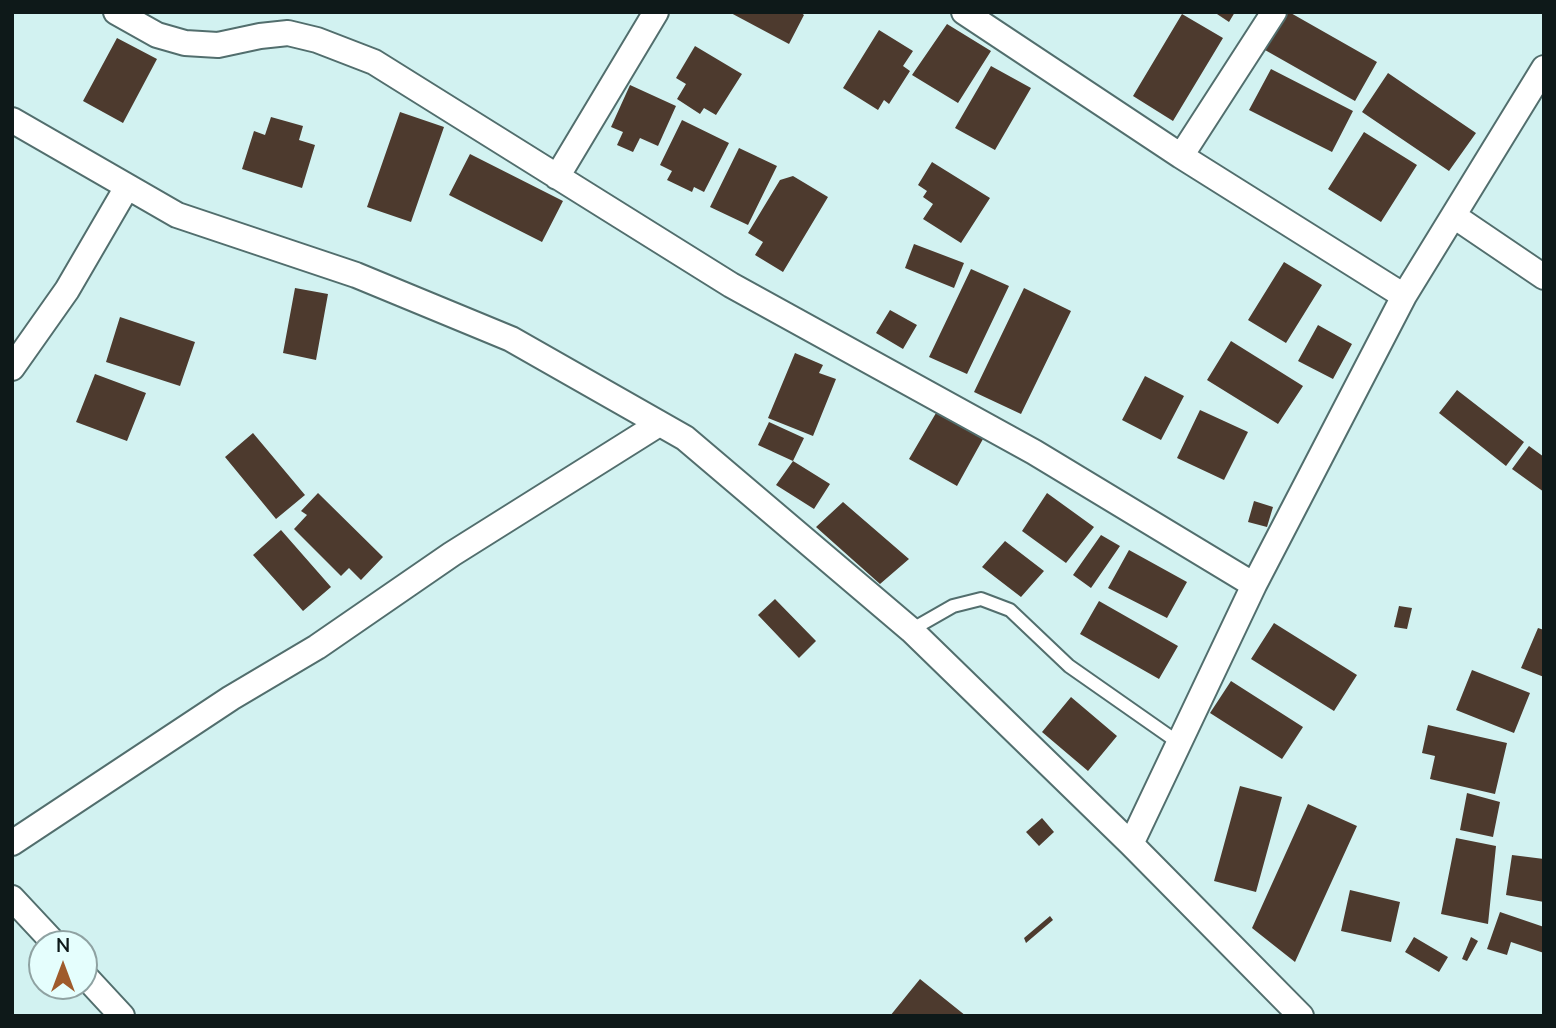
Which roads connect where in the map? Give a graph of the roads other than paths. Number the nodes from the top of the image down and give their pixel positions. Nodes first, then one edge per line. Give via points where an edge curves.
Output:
1 (116, 12) edge
2 (656, 12) edge
3 (964, 12) edge
4 (1274, 12) edge
5 (1544, 68) edge
6 (12, 120) edge
7 (1181, 156) junction
8 (557, 177) junction
9 (127, 187) junction
10 (1454, 216) junction
11 (1544, 277) edge
12 (1404, 296) junction
13 (12, 368) edge
14 (659, 424) junction
15 (1254, 585) junction
16 (911, 630) junction
17 (1179, 743) junction
18 (12, 843) edge
19 (1131, 844) junction
20 (12, 898) edge
21 (42, 930) edge
22 (98, 990) edge
23 (122, 1016) edge
24 (1301, 1016) edge

1 - 8 street via 157,35 185,43 218,45 288,33 317,40 374,62
2 - 8 street
3 - 7 street
4 - 7 street
5 - 10 street
6 - 9 street
7 - 12 street
8 - 15 street via 731,285 1034,452
9 - 13 street via 67,290
9 - 14 street via 177,215 356,275 511,339
10 - 11 street
10 - 12 street
12 - 15 street
14 - 16 street via 685,438
14 - 18 street
15 - 17 street
16 - 17 lane via 953,606 981,600 1010,610 1069,666
16 - 19 street
17 - 19 street
19 - 24 street
20 - 21 street
22 - 23 street

